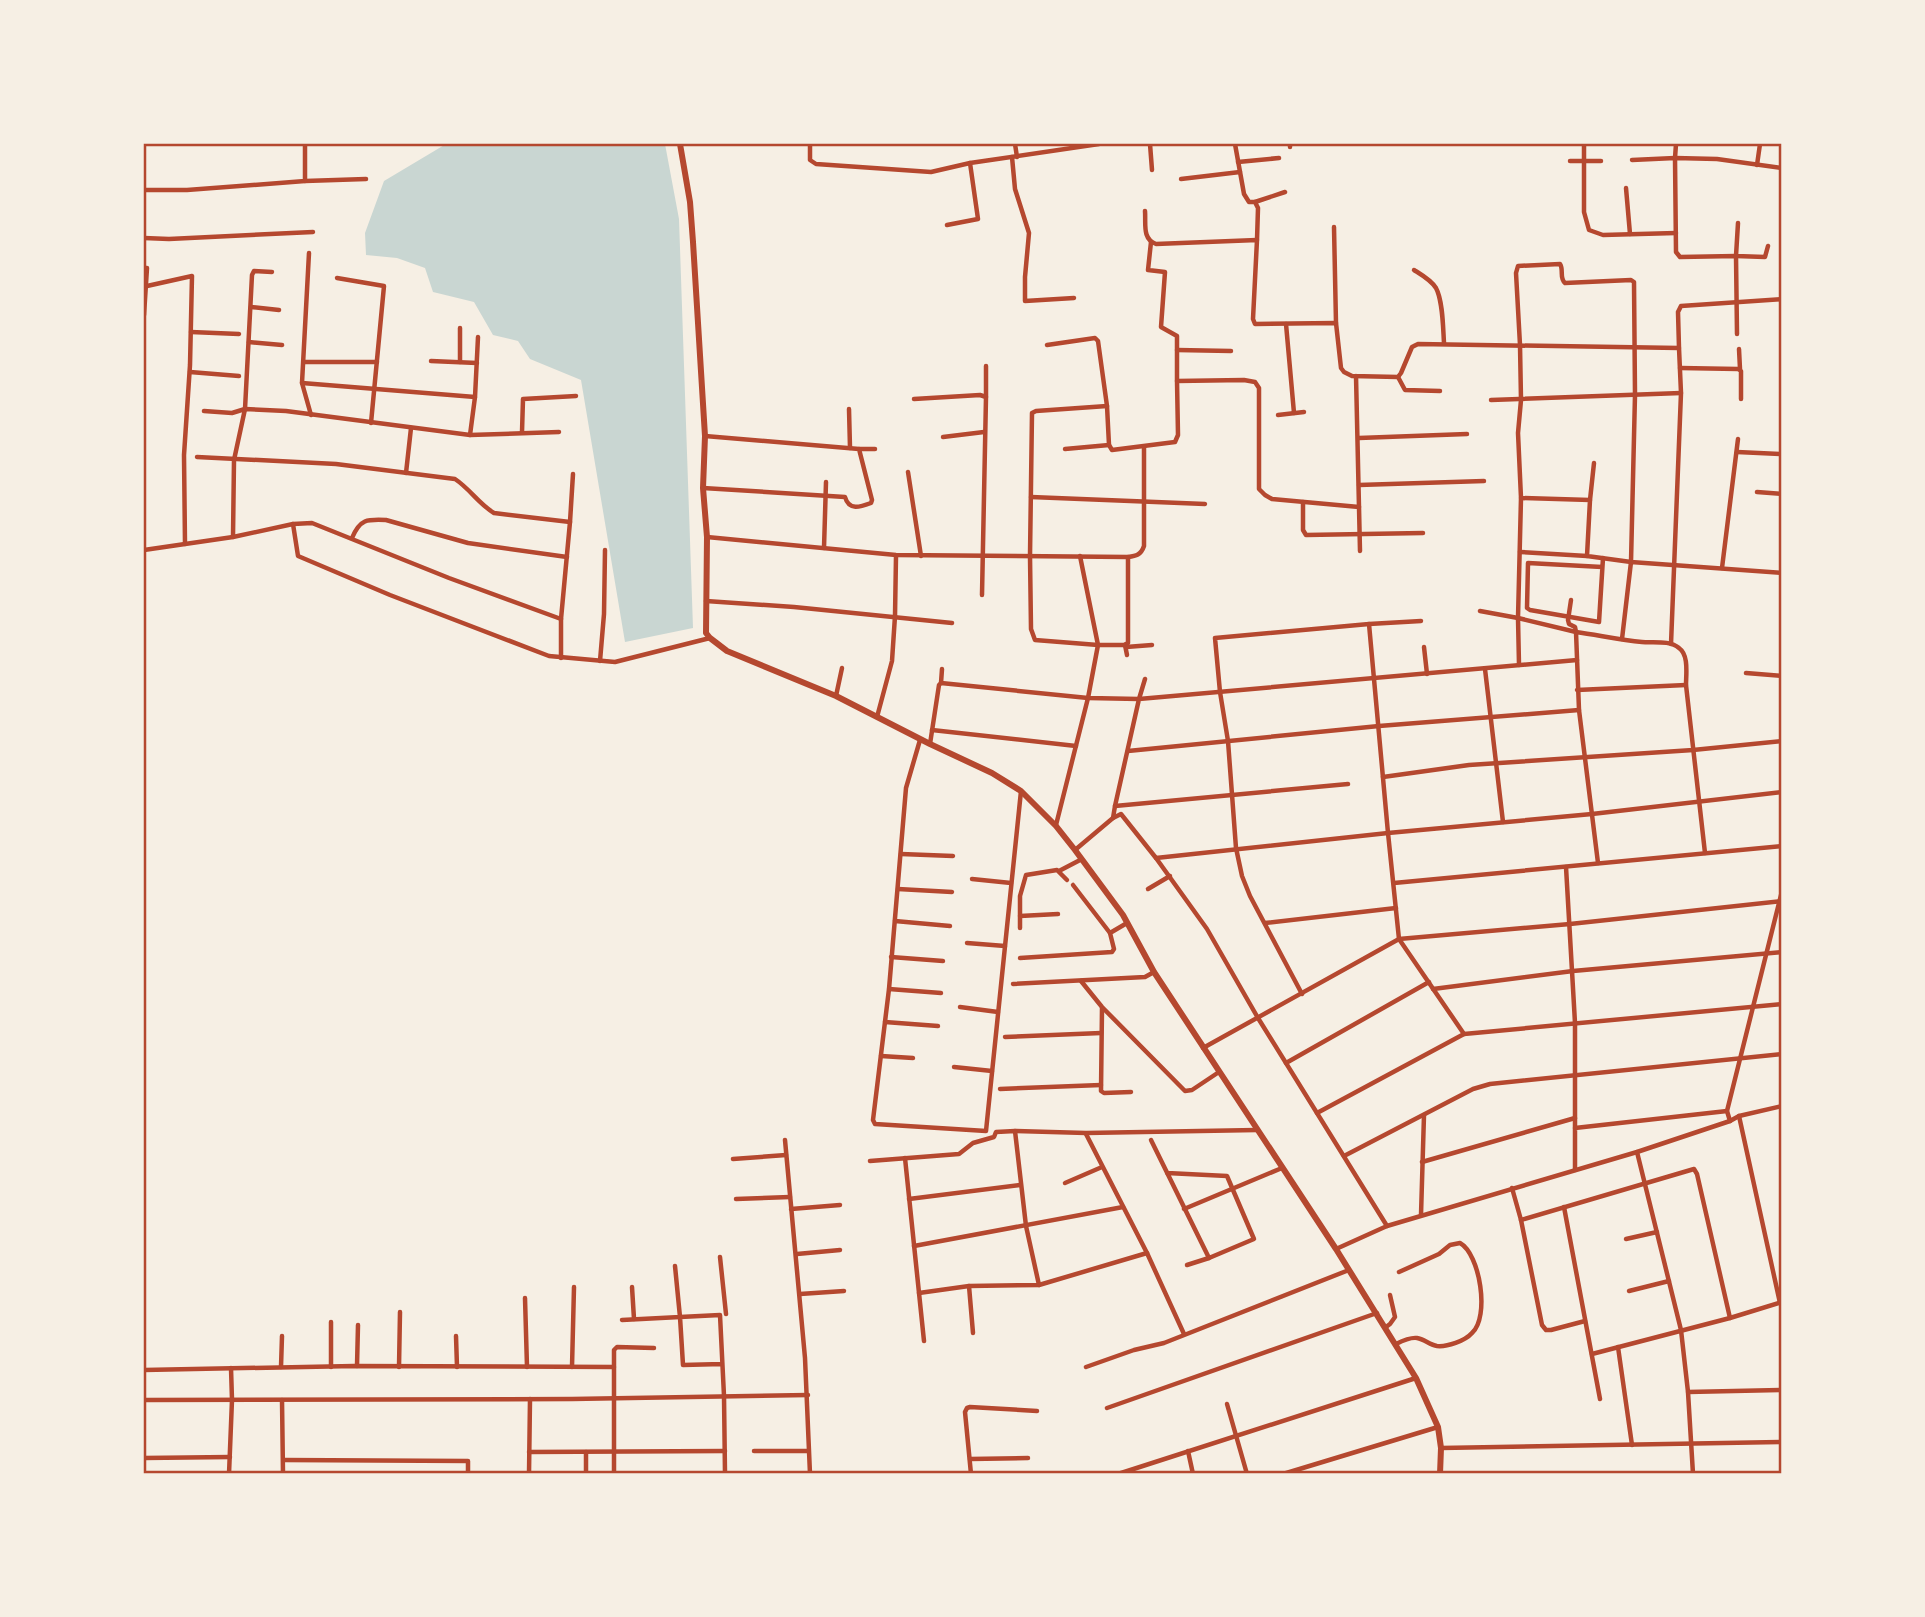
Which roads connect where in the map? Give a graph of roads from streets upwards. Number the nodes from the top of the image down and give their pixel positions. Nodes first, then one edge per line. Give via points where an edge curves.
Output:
1 (305, 144) edge
2 (680, 144) edge
3 (810, 144) edge
4 (1015, 144) edge
5 (1099, 144) edge
6 (1150, 144) edge
7 (1235, 144) edge
8 (1584, 144) edge
9 (1676, 144) edge
10 (1760, 144) edge
11 (1014, 157) junction
12 (1279, 158) dead end
13 (1675, 158) junction
14 (1632, 160) dead end
15 (1570, 161) dead end
16 (1584, 161) junction
17 (1601, 161) dead end
18 (1238, 162) junction
19 (970, 163) junction
20 (1757, 166) junction
21 (1782, 167) edge
22 (1152, 170) dead end
23 (1240, 172) junction
24 (366, 178) dead end
25 (1181, 179) dead end
26 (305, 181) junction
27 (1626, 188) dead end
28 (144, 190) edge
29 (1284, 192) dead end
30 (1255, 202) junction
31 (1145, 211) dead end
32 (1738, 223) dead end
33 (947, 225) dead end
34 (1334, 227) dead end
35 (313, 232) dead end
36 (1675, 233) junction
37 (1630, 234) junction
38 (144, 238) edge
39 (1257, 240) junction
40 (1151, 242) junction
41 (1768, 246) dead end
42 (309, 253) dead end
43 (1736, 256) junction
44 (144, 268) edge
45 (1415, 270) dead end
46 (272, 272) dead end
47 (337, 278) dead end
48 (146, 286) junction
49 (1074, 298) dead end
50 (1781, 299) edge
51 (1737, 302) junction
52 (251, 307) junction
53 (279, 310) dead end
54 (1782, 313) edge
55 (144, 315) edge
56 (1336, 323) junction
57 (1286, 324) junction
58 (460, 328) dead end
59 (191, 332) junction
60 (239, 334) dead end
61 (1737, 334) dead end
62 (478, 337) dead end
63 (249, 342) junction
64 (1444, 343) junction
65 (282, 345) dead end
66 (1047, 345) dead end
67 (1520, 345) junction
68 (1634, 348) junction
69 (1679, 348) junction
70 (1739, 349) dead end
71 (1177, 350) junction
72 (1231, 351) dead end
73 (431, 360) dead end
74 (304, 362) junction
75 (377, 362) junction
76 (460, 362) junction
77 (477, 363) junction
78 (986, 366) dead end
79 (1680, 368) junction
80 (1740, 370) junction
81 (190, 372) junction
82 (239, 376) dead end
83 (1356, 376) junction
84 (1398, 377) junction
85 (1177, 381) junction
86 (302, 383) junction
87 (375, 389) junction
88 (1440, 391) dead end
89 (1681, 393) junction
90 (1636, 395) junction
91 (576, 396) dead end
92 (475, 397) junction
93 (986, 397) junction
94 (914, 399) dead end
95 (1741, 399) dead end
96 (1491, 400) dead end
97 (1521, 400) junction
98 (1107, 407) junction
99 (245, 409) junction
100 (849, 409) dead end
101 (204, 411) dead end
102 (1304, 412) dead end
103 (1294, 413) junction
104 (311, 415) junction
105 (1278, 415) dead end
106 (371, 422) junction
107 (411, 428) junction
108 (522, 432) junction
109 (559, 432) dead end
110 (984, 432) junction
111 (1467, 434) dead end
112 (470, 435) junction
113 (705, 436) junction
114 (943, 437) dead end
115 (1359, 438) junction
116 (1738, 439) dead end
117 (1110, 445) junction
118 (1144, 447) junction
119 (850, 448) junction
120 (859, 449) junction
121 (875, 449) dead end
122 (1065, 449) dead end
123 (1737, 452) junction
124 (1782, 454) edge
125 (197, 457) dead end
126 (234, 460) junction
127 (1594, 463) dead end
128 (908, 472) dead end
129 (406, 473) junction
130 (573, 474) dead end
131 (1484, 481) dead end
132 (826, 482) dead end
133 (1359, 485) junction
134 (703, 488) junction
135 (1756, 492) dead end
136 (1782, 494) edge
137 (825, 496) junction
138 (1031, 497) junction
139 (1521, 498) junction
140 (1590, 500) junction
141 (1144, 502) junction
142 (1303, 502) junction
143 (1205, 504) dead end
144 (1359, 507) junction
145 (569, 522) junction
146 (293, 524) junction
147 (1423, 533) dead end
148 (1360, 534) junction
149 (233, 537) junction
150 (707, 537) junction
151 (352, 538) junction
152 (186, 544) junction
153 (824, 548) junction
154 (144, 550) edge
155 (605, 550) dead end
156 (1360, 551) dead end
157 (1520, 552) junction
158 (896, 555) junction
159 (921, 556) junction
160 (982, 556) junction
161 (1030, 556) junction
162 (1080, 556) junction
163 (1587, 556) junction
164 (566, 557) junction
165 (1128, 557) junction
166 (1603, 558) junction
167 (1631, 562) junction
168 (1675, 565) junction
169 (1602, 567) junction
170 (1722, 568) junction
171 (1782, 573) edge
172 (982, 595) dead end
173 (1571, 600) dead end
174 (706, 601) junction
175 (1480, 611) dead end
176 (895, 616) junction
177 (1569, 617) junction
178 (1518, 618) junction
179 (561, 619) junction
180 (1421, 621) dead end
181 (952, 623) dead end
182 (1369, 624) junction
183 (1576, 632) junction
184 (710, 638) junction
185 (1622, 639) junction
186 (1671, 644) junction
187 (1098, 645) junction
188 (1152, 645) dead end
189 (1125, 646) junction
190 (1424, 647) dead end
191 (1127, 655) dead end
192 (561, 658) junction
193 (1577, 660) junction
194 (600, 661) junction
195 (1519, 665) junction
196 (842, 668) dead end
197 (942, 669) dead end
198 (1485, 669) junction
199 (1746, 673) dead end
200 (1427, 674) junction
201 (1782, 676) edge
202 (1375, 678) junction
203 (1145, 680) dead end
204 (941, 683) junction
205 (1686, 685) junction
206 (1577, 690) junction
207 (1220, 692) junction
208 (836, 696) junction
209 (1088, 698) junction
210 (1139, 699) junction
211 (1579, 710) junction
212 (877, 717) junction
213 (1490, 717) junction
214 (1379, 726) junction
215 (932, 730) junction
216 (921, 739) junction
217 (1228, 741) junction
218 (1782, 741) edge
219 (930, 744) junction
220 (1076, 746) junction
221 (1693, 750) junction
222 (1128, 751) junction
223 (1584, 758) junction
224 (1495, 764) junction
225 (1383, 777) junction
226 (1348, 784) dead end
227 (1021, 791) junction
228 (1782, 792) edge
229 (1232, 794) junction
230 (1699, 801) junction
231 (1126, 805) junction
232 (1115, 806) junction
233 (1122, 814) junction
234 (1592, 814) junction
235 (1113, 818) junction
236 (1503, 822) junction
237 (1056, 826) junction
238 (1388, 833) junction
239 (1782, 846) edge
240 (1236, 848) junction
241 (1076, 849) junction
242 (901, 853) junction
243 (1705, 853) junction
244 (953, 856) dead end
245 (1156, 858) junction
246 (1082, 859) junction
247 (1598, 863) junction
248 (1566, 867) junction
249 (1059, 871) junction
250 (1170, 876) junction
251 (972, 879) dead end
252 (1067, 880) dead end
253 (1011, 883) junction
254 (1394, 883) junction
255 (1073, 885) dead end
256 (898, 888) junction
257 (1148, 889) dead end
258 (1782, 891) edge
259 (952, 892) dead end
260 (1780, 902) edge
261 (1396, 908) junction
262 (1058, 914) dead end
263 (1020, 916) junction
264 (895, 921) junction
265 (1127, 923) junction
266 (1265, 923) junction
267 (1570, 924) junction
268 (950, 926) dead end
269 (1020, 928) dead end
270 (1110, 933) junction
271 (1399, 939) junction
272 (967, 943) dead end
273 (1005, 946) junction
274 (1766, 952) junction
275 (1782, 952) edge
276 (891, 957) junction
277 (1020, 958) dead end
278 (943, 961) dead end
279 (1573, 971) junction
280 (1154, 972) junction
281 (1081, 981) junction
282 (1429, 982) junction
283 (1013, 984) dead end
284 (889, 989) junction
285 (1433, 989) junction
286 (942, 993) dead end
287 (1301, 994) junction
288 (1782, 1004) edge
289 (1754, 1006) junction
290 (960, 1007) dead end
291 (1102, 1007) junction
292 (998, 1012) junction
293 (1258, 1018) junction
294 (885, 1022) junction
295 (1575, 1023) junction
296 (938, 1026) dead end
297 (1101, 1032) junction
298 (1464, 1034) junction
299 (1005, 1037) dead end
300 (1203, 1048) junction
301 (1782, 1054) edge
302 (881, 1056) junction
303 (913, 1058) dead end
304 (1741, 1058) junction
305 (1286, 1063) junction
306 (954, 1067) dead end
307 (992, 1071) junction
308 (1219, 1072) junction
309 (1574, 1075) junction
310 (1101, 1085) junction
311 (1000, 1089) dead end
312 (1130, 1092) dead end
313 (1782, 1106) edge
314 (1727, 1111) junction
315 (1317, 1113) junction
316 (1424, 1114) junction
317 (1739, 1116) junction
318 (1575, 1118) junction
319 (1730, 1121) junction
320 (1575, 1128) junction
321 (1257, 1130) junction
322 (1014, 1131) junction
323 (1086, 1133) junction
324 (785, 1140) dead end
325 (1151, 1140) dead end
326 (1637, 1152) junction
327 (786, 1154) junction
328 (1344, 1156) junction
329 (905, 1158) junction
330 (733, 1159) dead end
331 (870, 1161) dead end
332 (1422, 1162) junction
333 (1102, 1167) junction
334 (1282, 1168) junction
335 (1575, 1170) junction
336 (1167, 1173) junction
337 (1065, 1183) dead end
338 (1644, 1183) junction
339 (1020, 1185) junction
340 (1512, 1188) junction
341 (1232, 1189) junction
342 (790, 1197) junction
343 (736, 1199) dead end
344 (909, 1199) junction
345 (840, 1205) dead end
346 (1123, 1207) junction
347 (1564, 1207) junction
348 (791, 1209) junction
349 (1184, 1209) junction
350 (1421, 1215) junction
351 (1521, 1220) junction
352 (1026, 1226) junction
353 (1387, 1226) junction
354 (1657, 1232) junction
355 (1626, 1239) dead end
356 (914, 1246) junction
357 (1336, 1249) junction
358 (840, 1250) dead end
359 (1147, 1253) junction
360 (797, 1254) junction
361 (720, 1257) dead end
362 (1209, 1258) junction
363 (1187, 1265) dead end
364 (675, 1266) dead end
365 (1349, 1270) junction
366 (1399, 1272) dead end
367 (1669, 1281) junction
368 (1039, 1285) junction
369 (969, 1286) junction
370 (574, 1287) dead end
371 (632, 1287) dead end
372 (844, 1291) dead end
373 (1629, 1291) dead end
374 (919, 1293) junction
375 (800, 1294) junction
376 (1390, 1295) dead end
377 (525, 1298) dead end
378 (1781, 1302) edge
379 (400, 1312) dead end
380 (1377, 1313) junction
381 (732, 1314) dead end
382 (723, 1315) junction
383 (680, 1317) junction
384 (1730, 1318) junction
385 (634, 1319) junction
386 (622, 1320) dead end
387 (1585, 1321) junction
388 (331, 1322) dead end
389 (358, 1325) dead end
390 (1385, 1327) junction
391 (1681, 1330) junction
392 (973, 1333) dead end
393 (1184, 1334) junction
394 (282, 1336) dead end
395 (456, 1336) dead end
396 (924, 1341) dead end
397 (1396, 1344) junction
398 (1618, 1347) junction
399 (654, 1348) dead end
400 (1591, 1354) junction
401 (722, 1364) junction
402 (357, 1366) junction
403 (281, 1367) junction
404 (331, 1367) junction
405 (399, 1367) junction
406 (457, 1367) junction
407 (527, 1367) junction
408 (572, 1367) junction
409 (614, 1367) junction
410 (1086, 1367) dead end
411 (231, 1368) junction
412 (144, 1370) edge
413 (1416, 1378) junction
414 (1782, 1390) edge
415 (1688, 1392) junction
416 (808, 1395) junction
417 (724, 1396) junction
418 (614, 1398) junction
419 (530, 1399) junction
420 (1600, 1399) dead end
421 (144, 1400) edge
422 (232, 1400) junction
423 (282, 1400) junction
424 (1227, 1404) dead end
425 (1107, 1408) dead end
426 (1037, 1411) dead end
427 (1438, 1427) junction
428 (1237, 1435) junction
429 (1782, 1442) edge
430 (1691, 1444) junction
431 (1632, 1445) junction
432 (1441, 1448) junction
433 (614, 1451) junction
434 (725, 1451) junction
435 (754, 1451) dead end
436 (808, 1451) junction
437 (1188, 1451) junction
438 (529, 1452) junction
439 (586, 1452) junction
440 (230, 1457) junction
441 (144, 1458) edge
442 (1028, 1458) dead end
443 (970, 1459) junction
444 (284, 1460) junction
445 (229, 1474) edge
446 (283, 1474) edge
447 (468, 1474) edge
448 (529, 1474) edge
449 (586, 1474) edge
450 (614, 1474) edge
451 (725, 1474) edge
452 (810, 1474) edge
453 (971, 1474) edge
454 (1118, 1474) edge
455 (1193, 1474) edge
456 (1247, 1474) edge
457 (1283, 1474) edge
458 (1440, 1474) edge
459 (1693, 1474) edge

1 - 26 street
2 - 113 street via 694,242
3 - 19 street via 810,160 817,164 931,172
4 - 11 street
5 - 11 street
6 - 22 street
7 - 18 street
8 - 16 street
9 - 13 street
10 - 20 street
11 - 19 street
11 - 49 street via 1015,189 1029,233 1026,301
12 - 18 street
13 - 14 street
13 - 20 street
13 - 36 street
15 - 16 street
16 - 17 street
16 - 37 street via 1584,212 1589,230 1603,235
18 - 23 street
19 - 33 street via 978,219
20 - 21 street
23 - 25 street
23 - 30 street via 1244,194 1249,202
24 - 26 street
26 - 28 street
27 - 37 street
29 - 30 street
30 - 39 street
31 - 40 street via 1146,237
32 - 43 street
34 - 56 street
35 - 38 street
36 - 37 street
36 - 43 street via 1678,256
39 - 40 street
39 - 57 street via 1253,319 1258,325
40 - 71 street via 1148,270 1165,272 1161,327 1177,336
41 - 43 street via 1765,257
42 - 74 street
43 - 51 street
44 - 48 street
45 - 64 street via 1439,296
46 - 52 street via 252,273
47 - 75 street via 384,286
48 - 55 street
48 - 59 street via 192,276
50 - 51 street
50 - 54 street
51 - 61 street
51 - 69 street via 1681,306
52 - 53 street
52 - 63 street
56 - 57 street
56 - 83 street via 1342,368
57 - 103 street
58 - 76 street
59 - 60 street
59 - 81 street
62 - 77 street
63 - 65 street
63 - 99 street
64 - 67 street
64 - 84 street via 1412,346
66 - 98 street via 1095,338
67 - 68 street
67 - 68 street via 1517,268 1558,264 1565,283 1633,280
67 - 97 street
68 - 69 street
68 - 90 street
69 - 79 street
70 - 80 street
71 - 72 street
71 - 85 street
73 - 76 street
74 - 75 street
74 - 86 street
75 - 87 street
76 - 77 street
77 - 92 street
78 - 93 street
79 - 80 street
79 - 89 street
80 - 95 street
81 - 82 street
81 - 152 street via 184,455
83 - 84 street
83 - 115 street
84 - 88 street via 1405,390
85 - 118 street via 1178,438 1171,444
85 - 142 street via 1255,382 1259,388 1259,489 1272,499
86 - 87 street
86 - 104 street
87 - 92 street
87 - 106 street
89 - 90 street
89 - 168 street
90 - 97 street
90 - 167 street
91 - 108 street via 523,399
92 - 112 street
93 - 94 street
93 - 110 street
96 - 97 street
97 - 139 street
98 - 117 street
98 - 138 street via 1032,413
99 - 101 street
99 - 104 street
99 - 126 street
100 - 119 street
102 - 103 street
103 - 105 street
104 - 106 street
106 - 107 street
107 - 112 street
107 - 129 street
108 - 109 street
108 - 112 street
110 - 114 street
110 - 160 street
111 - 115 street
113 - 119 street
113 - 134 street
115 - 133 street
116 - 123 street
117 - 118 street via 1115,451
117 - 122 street
118 - 141 street
119 - 120 street
120 - 121 street
120 - 137 street via 872,503 851,507 845,497
123 - 124 street
123 - 170 street
125 - 126 street
126 - 129 street via 336,464
126 - 149 street
127 - 140 street
128 - 159 street
129 - 145 street via 455,479 494,513
130 - 145 street
131 - 133 street
132 - 137 street
133 - 144 street
134 - 137 street
134 - 150 street
135 - 136 street
137 - 153 street
138 - 141 street
138 - 161 street
139 - 140 street
139 - 157 street
140 - 163 street
141 - 143 street
141 - 165 street via 1142,551
142 - 144 street
142 - 148 street via 1306,535
144 - 148 street
145 - 164 street
146 - 149 street
146 - 151 street via 312,523
146 - 192 street via 298,556 401,600
147 - 148 street
148 - 156 street
149 - 152 street
150 - 153 street
150 - 174 street
151 - 164 street via 362,522 386,520 468,543
151 - 179 street
152 - 154 street
153 - 158 street
155 - 194 street
157 - 163 street
157 - 178 street
158 - 159 street
158 - 176 street
159 - 160 street
160 - 161 street
160 - 172 street
161 - 162 street
161 - 187 street via 1035,640
162 - 165 street
162 - 187 street
163 - 166 street
164 - 179 street
165 - 189 street
166 - 167 street
166 - 169 street
167 - 168 street
167 - 185 street
168 - 170 street
168 - 186 street
169 - 177 street via 1599,622
169 - 177 street via 1528,564 1527,608
170 - 171 street
173 - 177 street
174 - 176 street
174 - 184 street
175 - 178 street
176 - 181 street
176 - 212 street via 890,673
177 - 183 street
178 - 183 street
178 - 195 street
179 - 192 street
180 - 182 street
182 - 202 street
182 - 207 street via 1215,638
183 - 185 street
183 - 193 street
184 - 194 street via 628,660
184 - 208 street via 727,651
185 - 186 street
186 - 205 street via 1684,655
187 - 189 street
187 - 209 street
188 - 189 street
189 - 191 street
190 - 200 street
192 - 194 street
193 - 195 street
193 - 206 street
195 - 198 street
196 - 208 street
197 - 204 street
198 - 200 street
198 - 213 street
199 - 201 street
200 - 202 street
202 - 207 street
202 - 214 street
203 - 210 street
204 - 209 street
204 - 215 street
205 - 206 street
205 - 221 street
206 - 211 street
207 - 210 street
207 - 217 street
208 - 212 street
209 - 210 street
209 - 220 street
210 - 222 street
211 - 213 street
211 - 223 street
212 - 216 street
213 - 214 street
213 - 224 street
214 - 217 street
214 - 225 street
215 - 219 street
215 - 220 street
216 - 219 street
216 - 242 street via 906,788
217 - 222 street
217 - 229 street
218 - 221 street
219 - 227 street
220 - 237 street
221 - 223 street
221 - 230 street
222 - 232 street
223 - 224 street
223 - 234 street
224 - 225 street
224 - 236 street
225 - 238 street
226 - 229 street
227 - 237 street
227 - 253 street
228 - 230 street
229 - 231 street
229 - 240 street
230 - 234 street
230 - 243 street
231 - 232 street
231 - 233 street
232 - 235 street
233 - 235 street
233 - 245 street
234 - 236 street
234 - 247 street
235 - 241 street
236 - 238 street
237 - 241 street
238 - 240 street
238 - 254 street
239 - 243 street
240 - 245 street
240 - 266 street via 1242,876
241 - 246 street
242 - 244 street
242 - 256 street
243 - 247 street
245 - 250 street
246 - 249 street
246 - 265 street
247 - 248 street
248 - 254 street
248 - 267 street
249 - 252 street
249 - 263 street via 1027,875
250 - 257 street
250 - 293 street via 1207,929
251 - 253 street
253 - 273 street
254 - 261 street
255 - 270 street
256 - 259 street
256 - 264 street
258 - 260 street
260 - 267 street
260 - 274 street
261 - 266 street
261 - 271 street
262 - 263 street
263 - 269 street
264 - 268 street
264 - 276 street
265 - 270 street
265 - 280 street
266 - 287 street
267 - 271 street
267 - 279 street
270 - 277 street via 1111,951
271 - 282 street
271 - 287 street
272 - 273 street
273 - 292 street
274 - 275 street
274 - 279 street
274 - 289 street
276 - 278 street
276 - 284 street
279 - 285 street
279 - 295 street
280 - 281 street via 1144,977
280 - 300 street
281 - 283 street
281 - 291 street
282 - 285 street
282 - 305 street
284 - 286 street
284 - 294 street
285 - 298 street
287 - 293 street
288 - 289 street
289 - 295 street
289 - 304 street
290 - 292 street
291 - 297 street
291 - 308 street via 1185,1091
292 - 307 street
293 - 300 street
293 - 305 street
294 - 296 street
294 - 302 street
295 - 298 street
295 - 309 street
297 - 299 street
297 - 310 street
298 - 315 street
300 - 308 street
301 - 304 street
302 - 303 street
302 - 307 street via 873,1120 878,1125 985,1131
304 - 309 street
304 - 314 street
305 - 315 street
306 - 307 street
308 - 321 street
309 - 316 street via 1490,1084
309 - 318 street
310 - 311 street
310 - 312 street via 1104,1093
313 - 317 street
314 - 319 street
314 - 320 street
315 - 328 street
316 - 328 street
316 - 332 street
317 - 319 street
317 - 378 street
318 - 320 street
318 - 332 street
319 - 326 street
320 - 335 street
321 - 323 street
321 - 334 street
322 - 323 street
322 - 329 street via 996,1132 959,1154
322 - 339 street
323 - 333 street
324 - 327 street
325 - 336 street
326 - 335 street
326 - 338 street
327 - 330 street
327 - 342 street
328 - 353 street
329 - 331 street
329 - 344 street
332 - 350 street
333 - 337 street
333 - 346 street
334 - 341 street
334 - 357 street
335 - 340 street
336 - 341 street via 1227,1176
336 - 349 street
338 - 347 street
338 - 354 street
338 - 384 street via 1696,1171
339 - 344 street
339 - 352 street
340 - 350 street
340 - 351 street
341 - 349 street
341 - 362 street via 1254,1239
342 - 343 street
342 - 348 street
344 - 356 street
345 - 348 street
346 - 352 street
346 - 359 street
347 - 351 street
347 - 387 street
348 - 360 street
349 - 362 street
350 - 353 street
351 - 387 street via 1544,1328
352 - 356 street
352 - 368 street
353 - 357 street
354 - 355 street
354 - 367 street
356 - 374 street
357 - 365 street
358 - 360 street
359 - 368 street
359 - 393 street
360 - 375 street
361 - 382 street
362 - 363 street
364 - 383 street
365 - 380 street
365 - 393 street
366 - 397 street via 1460,1243 1474,1260 1482,1303 1474,1333 1459,1341 1436,1346 1413,1338
367 - 373 street
367 - 391 street
368 - 369 street
369 - 374 street
369 - 392 street
370 - 408 street
371 - 385 street
372 - 375 street
374 - 396 street
375 - 416 street
376 - 390 street via 1395,1317
377 - 407 street
378 - 384 street
379 - 405 street
380 - 390 street
380 - 425 street
381 - 382 street
382 - 383 street
382 - 401 street
383 - 385 street
383 - 401 street via 683,1365
384 - 391 street
385 - 386 street
387 - 400 street
388 - 404 street
389 - 402 street
390 - 397 street
391 - 398 street
391 - 415 street
393 - 410 street
394 - 403 street
395 - 406 street
397 - 413 street
398 - 400 street
398 - 431 street
399 - 409 street via 617,1348
400 - 420 street
401 - 417 street
402 - 404 street
402 - 405 street
403 - 404 street
403 - 411 street
405 - 406 street
406 - 407 street
407 - 408 street
408 - 409 street
409 - 418 street
411 - 412 street
411 - 422 street
413 - 427 street
413 - 428 street
414 - 415 street
415 - 430 street
416 - 417 street
416 - 436 street
417 - 418 street
417 - 434 street
418 - 419 street
418 - 433 street
419 - 423 street
419 - 438 street
421 - 422 street
422 - 423 street
422 - 440 street
423 - 444 street
424 - 428 street
426 - 443 street via 967,1408
427 - 432 street
427 - 457 street
428 - 437 street
428 - 456 street
429 - 430 street
430 - 431 street
430 - 459 street
431 - 432 street
432 - 458 street
433 - 434 street
433 - 439 street
433 - 450 street
434 - 451 street
435 - 436 street
436 - 452 street
437 - 454 street
437 - 455 street
438 - 439 street
438 - 448 street
439 - 449 street
440 - 441 street
440 - 445 street
442 - 443 street
443 - 453 street
444 - 446 street
444 - 447 street via 468,1461

